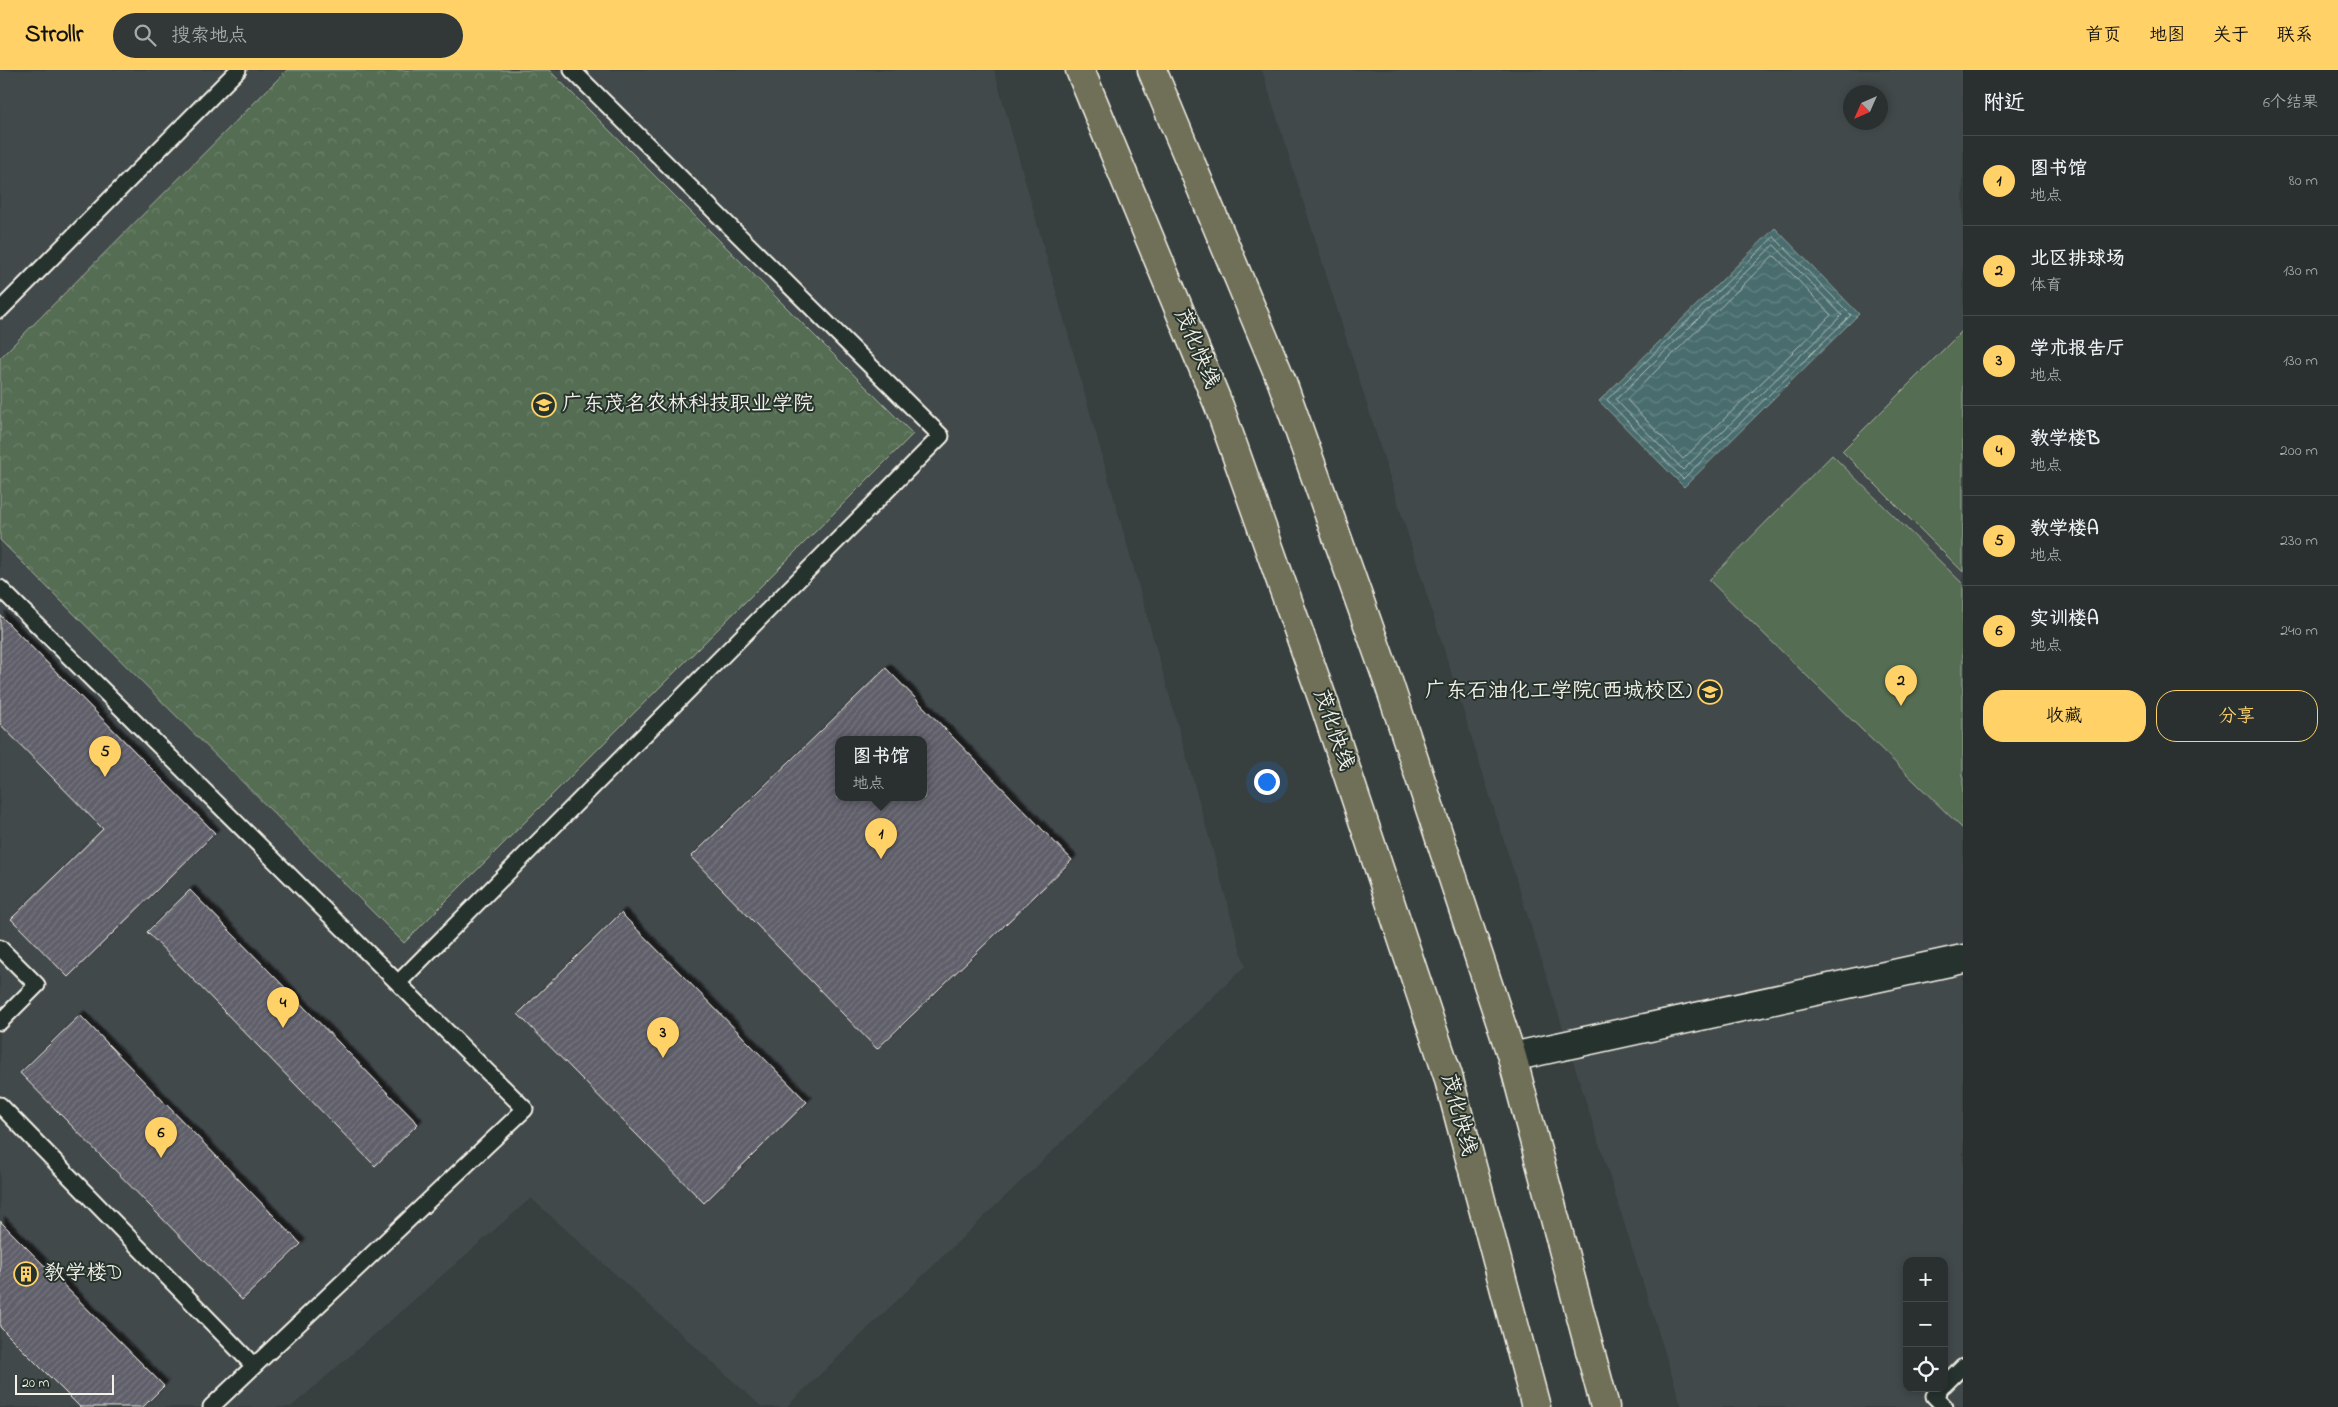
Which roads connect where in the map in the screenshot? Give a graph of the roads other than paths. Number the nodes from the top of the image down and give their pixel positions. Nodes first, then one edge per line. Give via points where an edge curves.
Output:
1 (238, 70) edge
2 (572, 70) edge
3 (1080, 70) edge
4 (1152, 70) edge
5 (0, 310) edge
6 (0, 588) edge
7 (0, 948) edge
8 (1963, 959) edge
9 (398, 983) junction
10 (0, 1022) edge
11 (1512, 1057) junction
12 (0, 1105) edge
13 (254, 1366) junction
14 (1963, 1366) edge
15 (1948, 1381) edge
16 (1938, 1392) edge
17 (212, 1407) edge
18 (1536, 1407) edge
19 (1605, 1407) edge
20 (1945, 1407) edge

1 - 5 lane
2 - 9 lane via 941,436
3 - 18 highway, 茂化快线 via 1219,406 1324,703 1448,1076
4 - 11 highway via 1282,382 1388,681
6 - 9 lane
7 - 10 lane via 37,985
8 - 11 street
9 - 13 lane via 525,1109
11 - 19 highway
12 - 13 lane
13 - 17 lane
14 - 15 lane
16 - 20 lane via 1934,1396

